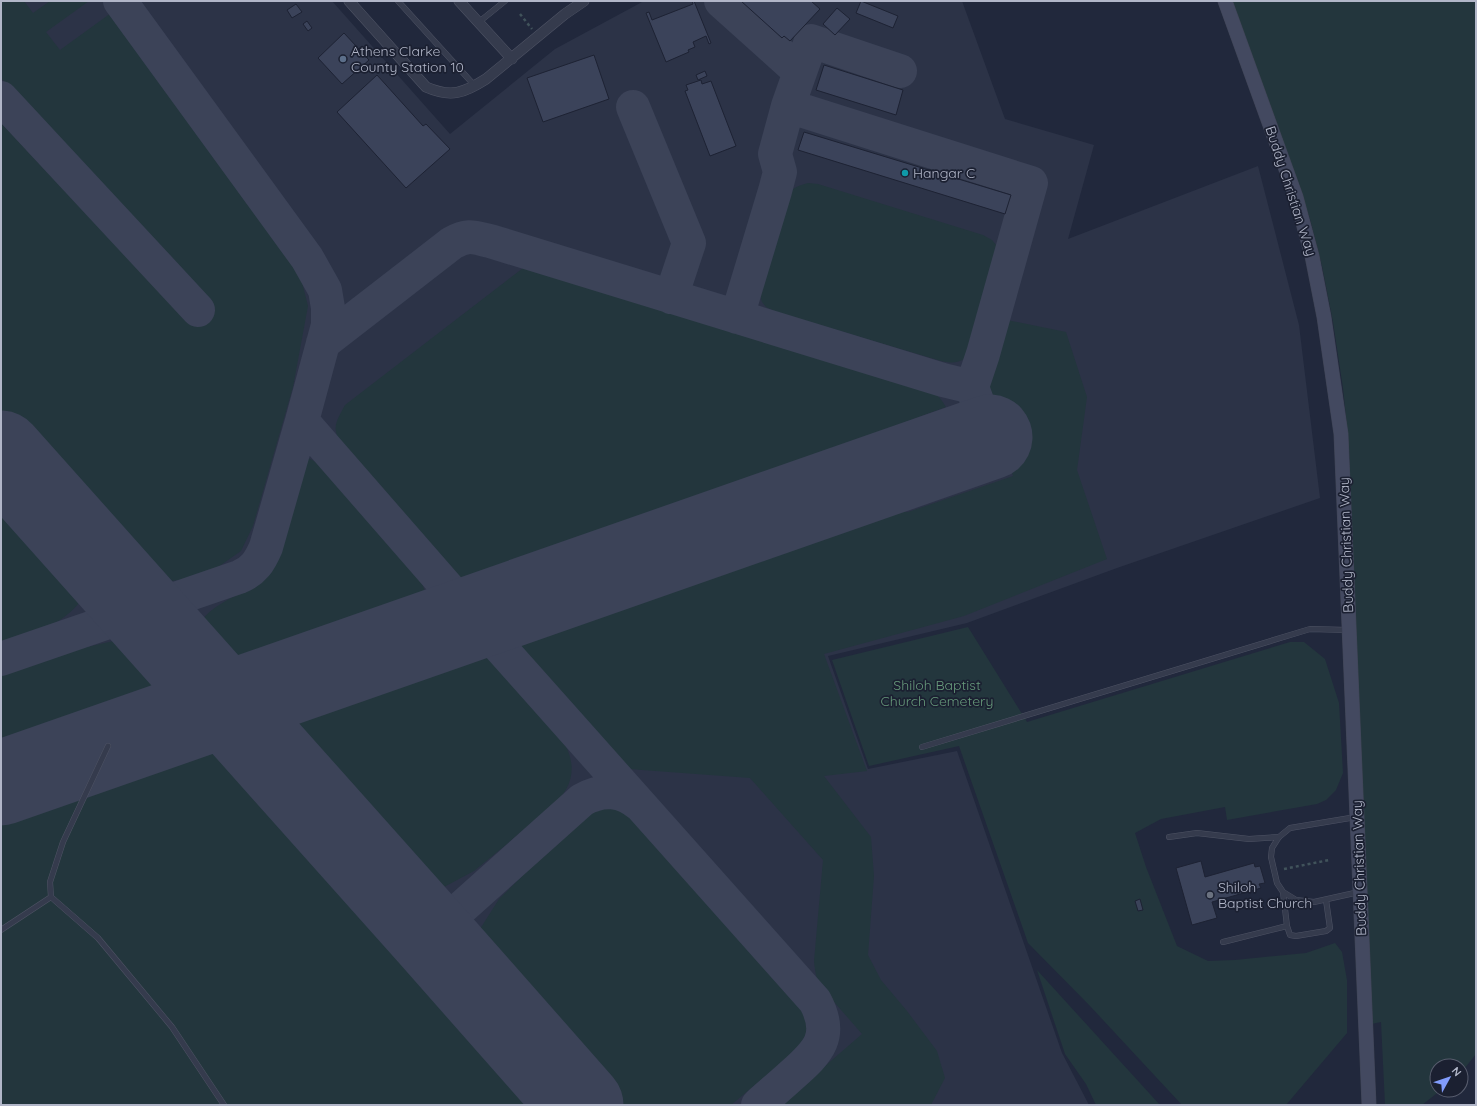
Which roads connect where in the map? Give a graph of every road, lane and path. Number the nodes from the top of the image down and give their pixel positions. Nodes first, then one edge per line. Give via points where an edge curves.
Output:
1 (349, 1) edge
2 (398, 1) edge
3 (460, 1) edge
4 (505, 1) edge
5 (584, 1) edge
6 (1225, 1) edge
7 (520, 14) dead end
8 (479, 22) junction
9 (531, 27) dead end
10 (512, 58) junction
11 (475, 86) junction
12 (1349, 630) junction
13 (108, 746) dead end
14 (922, 748) dead end
15 (1357, 816) junction
16 (1169, 837) dead end
17 (1278, 837) junction
18 (1329, 860) dead end
19 (1284, 869) dead end
20 (1283, 892) junction
21 (1360, 892) junction
22 (51, 897) junction
23 (1326, 900) junction
24 (1286, 926) junction
25 (1, 930) edge
26 (1223, 942) dead end
27 (224, 1105) edge
28 (1369, 1105) edge

1 - 11 street via 426,87 439,93 457,93
2 - 11 lane
3 - 8 street
4 - 8 lane
5 - 10 street
6 - 12 street, Buddy Christian Way via 1296,197 1318,286 1341,434
7 - 9 path
8 - 10 street
10 - 11 street
12 - 14 lane via 1310,629
12 - 15 street, Buddy Christian Way
13 - 22 lane via 63,842 50,882
15 - 17 lane via 1290,828
15 - 21 street, Buddy Christian Way
16 - 17 lane via 1197,833 1249,839
17 - 20 lane via 1272,848 1271,857 1277,883
18 - 19 path
20 - 23 lane via 1296,900
20 - 24 lane
21 - 23 lane
21 - 28 street, Buddy Christian Way
22 - 25 lane
22 - 27 lane via 98,938 172,1026
23 - 24 lane via 1330,928 1326,931 1296,936 1290,935
24 - 26 lane

